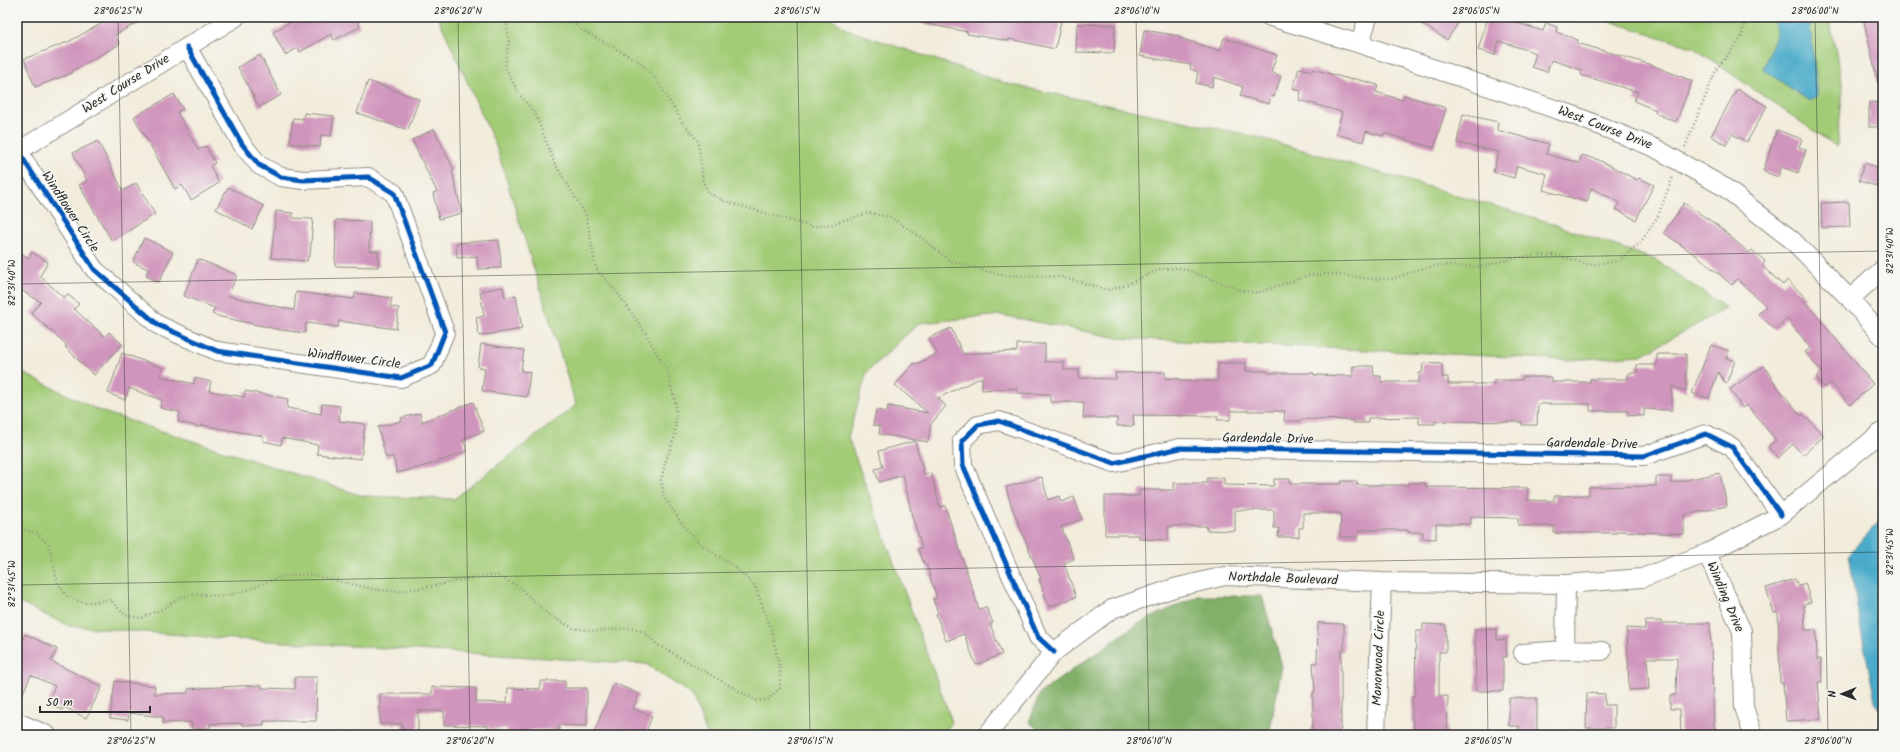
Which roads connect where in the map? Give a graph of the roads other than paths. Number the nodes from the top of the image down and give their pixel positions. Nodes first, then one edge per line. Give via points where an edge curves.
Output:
1 (236, 17) edge
2 (1270, 17) edge
3 (1368, 17) edge
4 (1360, 44) junction
5 (187, 47) junction
6 (18, 151) edge
7 (1883, 269) edge
8 (1850, 299) junction
9 (1883, 337) edge
10 (1883, 431) edge
11 (1781, 515) junction
12 (1707, 553) junction
13 (1382, 582) junction
14 (1566, 584) junction
15 (1565, 650) junction
16 (1602, 651) dead end
17 (1054, 652) junction
18 (1523, 653) dead end
19 (17, 722) edge
20 (47, 735) edge
21 (987, 735) edge
22 (1376, 735) edge
23 (1753, 735) edge

1 - 5 street, West Course Drive
2 - 4 street, West Course Drive
3 - 4 street
4 - 8 street, West Course Drive via 1573,115 1655,148 1724,187 1792,240
5 - 6 street, West Course Drive
5 - 6 street, Windflower Circle via 242,144 259,165 282,177 302,180 368,177 394,193 445,332 432,365 401,378 217,350 158,325 94,269
7 - 8 street
8 - 9 street, West Course Drive
10 - 11 street, Northdale Boulevard
11 - 12 street, Northdale Boulevard
11 - 17 street, Gardendale Drive via 1732,447 1706,434 1644,456 1180,448 1114,463 999,421 978,425 962,441 963,465 1038,637
12 - 14 street, Northdale Boulevard via 1642,578
12 - 23 street, Winding Drive via 1742,631 1744,707
13 - 14 street, Northdale Boulevard
13 - 17 street, Northdale Boulevard via 1225,576 1174,588 1112,609
13 - 22 street, Manorwood Circle
14 - 15 street
15 - 16 street
15 - 18 street
17 - 21 street, Northdale Boulevard
19 - 20 street

